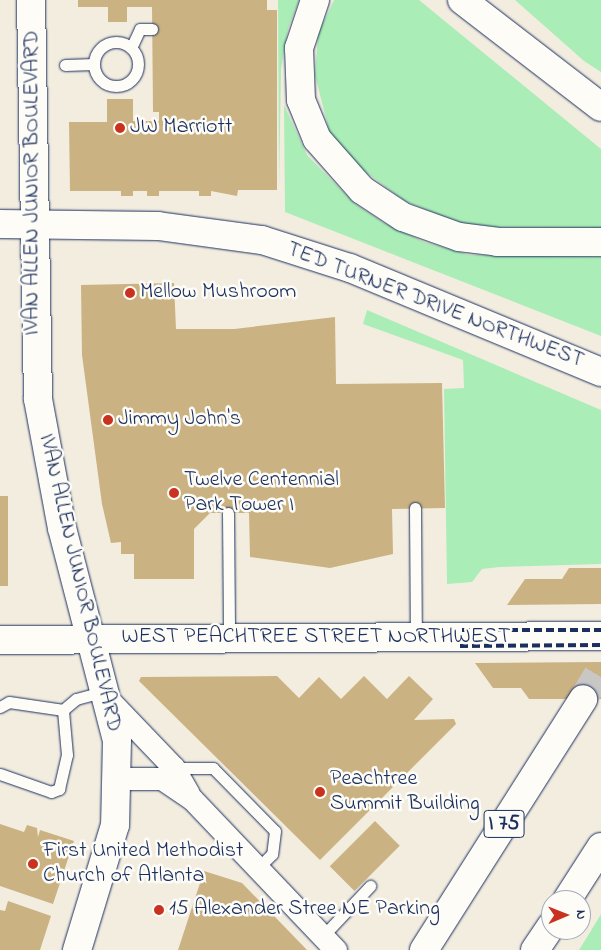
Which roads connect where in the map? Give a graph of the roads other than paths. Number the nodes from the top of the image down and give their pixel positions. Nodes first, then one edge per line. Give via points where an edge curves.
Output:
1 (31, 0) edge
2 (315, 0) edge
3 (462, 0) edge
4 (152, 29) dead end
5 (131, 48) junction
6 (94, 64) junction
7 (65, 65) dead end
8 (601, 108) edge
9 (0, 224) edge
10 (34, 224) junction
11 (601, 242) edge
12 (601, 372) edge
13 (415, 508) dead end
14 (228, 513) dead end
15 (601, 636) edge
16 (416, 638) junction
17 (93, 639) junction
18 (229, 639) junction
19 (0, 640) edge
20 (108, 695) junction
21 (583, 699) tunnel mouth
22 (0, 707) edge
23 (63, 710) junction
24 (174, 768) junction
25 (0, 774) edge
26 (119, 778) junction
27 (192, 799) junction
28 (601, 847) edge
29 (258, 868) junction
30 (370, 886) dead end
31 (573, 890) edge
32 (329, 943) edge
33 (77, 950) edge
34 (424, 950) edge

1 - 10 main road, IVAN ALLEN JUNIOR BOULEVARD
2 - 11 main road via 299,48 301,100 317,139 362,190 402,217 459,237 497,242
3 - 8 main road
4 - 5 lane via 140,29
5 - 6 lane via 109,43 97,52
5 - 6 lane via 136,72 122,85 104,82
6 - 7 lane
9 - 10 main road, TED TURNER DRIVE NORTHWEST
10 - 12 main road, TED TURNER DRIVE NORTHWEST via 158,226 262,240 350,268
10 - 17 main road, IVAN ALLEN JUNIOR BOULEVARD via 34,354 43,440 62,528
13 - 16 lane
14 - 18 lane
15 - 16 main road, WEST PEACHTREE STREET NORTHWEST
16 - 18 main road, WEST PEACHTREE STREET NORTHWEST
17 - 18 main road, WEST PEACHTREE STREET NORTHWEST
17 - 19 main road, WEST PEACHTREE STREET NORTHWEST
17 - 20 main road, IVAN ALLEN JUNIOR BOULEVARD
20 - 23 lane via 76,699
20 - 24 street
20 - 26 main road, IVAN ALLEN JUNIOR BOULEVARD
21 - 34 main road, I 75
22 - 23 lane via 9,702
23 - 25 lane via 67,755 59,790 51,792
24 - 27 street
24 - 29 lane via 213,768 275,832 272,854
26 - 27 street via 162,779
26 - 33 main road, IVAN ALLEN JUNIOR BOULEVARD via 105,865
27 - 29 street
28 - 31 main road
29 - 32 street
30 - 32 lane

